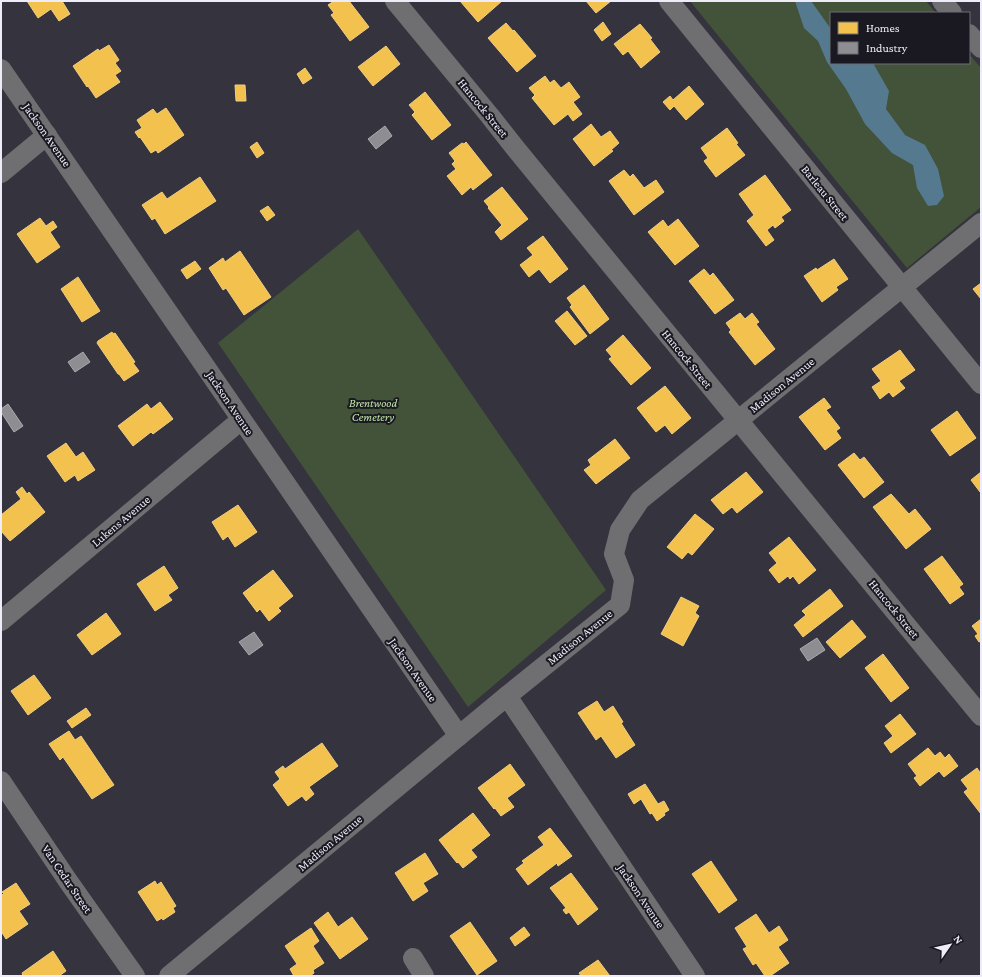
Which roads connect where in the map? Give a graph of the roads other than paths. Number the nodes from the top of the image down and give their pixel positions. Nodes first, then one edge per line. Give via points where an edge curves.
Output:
1 (395, 1) edge
2 (669, 1) edge
3 (942, 1) edge
4 (951, 12) edge
5 (970, 35) edge
6 (981, 48) edge
7 (1, 70) edge
8 (47, 135) junction
9 (1, 173) edge
10 (981, 223) edge
11 (902, 287) junction
12 (981, 384) edge
13 (241, 420) junction
14 (738, 420) junction
15 (1, 621) edge
16 (507, 696) junction
17 (981, 716) edge
18 (459, 736) junction
19 (1, 781) edge
20 (413, 958) dead end
21 (135, 976) edge
22 (169, 976) edge
23 (424, 976) edge
24 (695, 976) edge

1 - 14 street, Hancock Street
2 - 11 street, Barleau Street
3 - 4 street
5 - 6 street
7 - 8 street, Jackson Avenue
8 - 9 street
8 - 13 street, Jackson Avenue
10 - 11 street, Madison Avenue
11 - 12 street, Barleau Street
11 - 14 street, Madison Avenue
13 - 15 street, Lukens Avenue
13 - 18 street, Jackson Avenue
14 - 16 street, Madison Avenue via 640,500 620,530 614,554 624,580 620,605
14 - 17 street, Hancock Street
16 - 18 street, Madison Avenue
16 - 24 street, Jackson Avenue
18 - 22 street, Madison Avenue
19 - 21 street, Van Cedar Street
20 - 23 street

